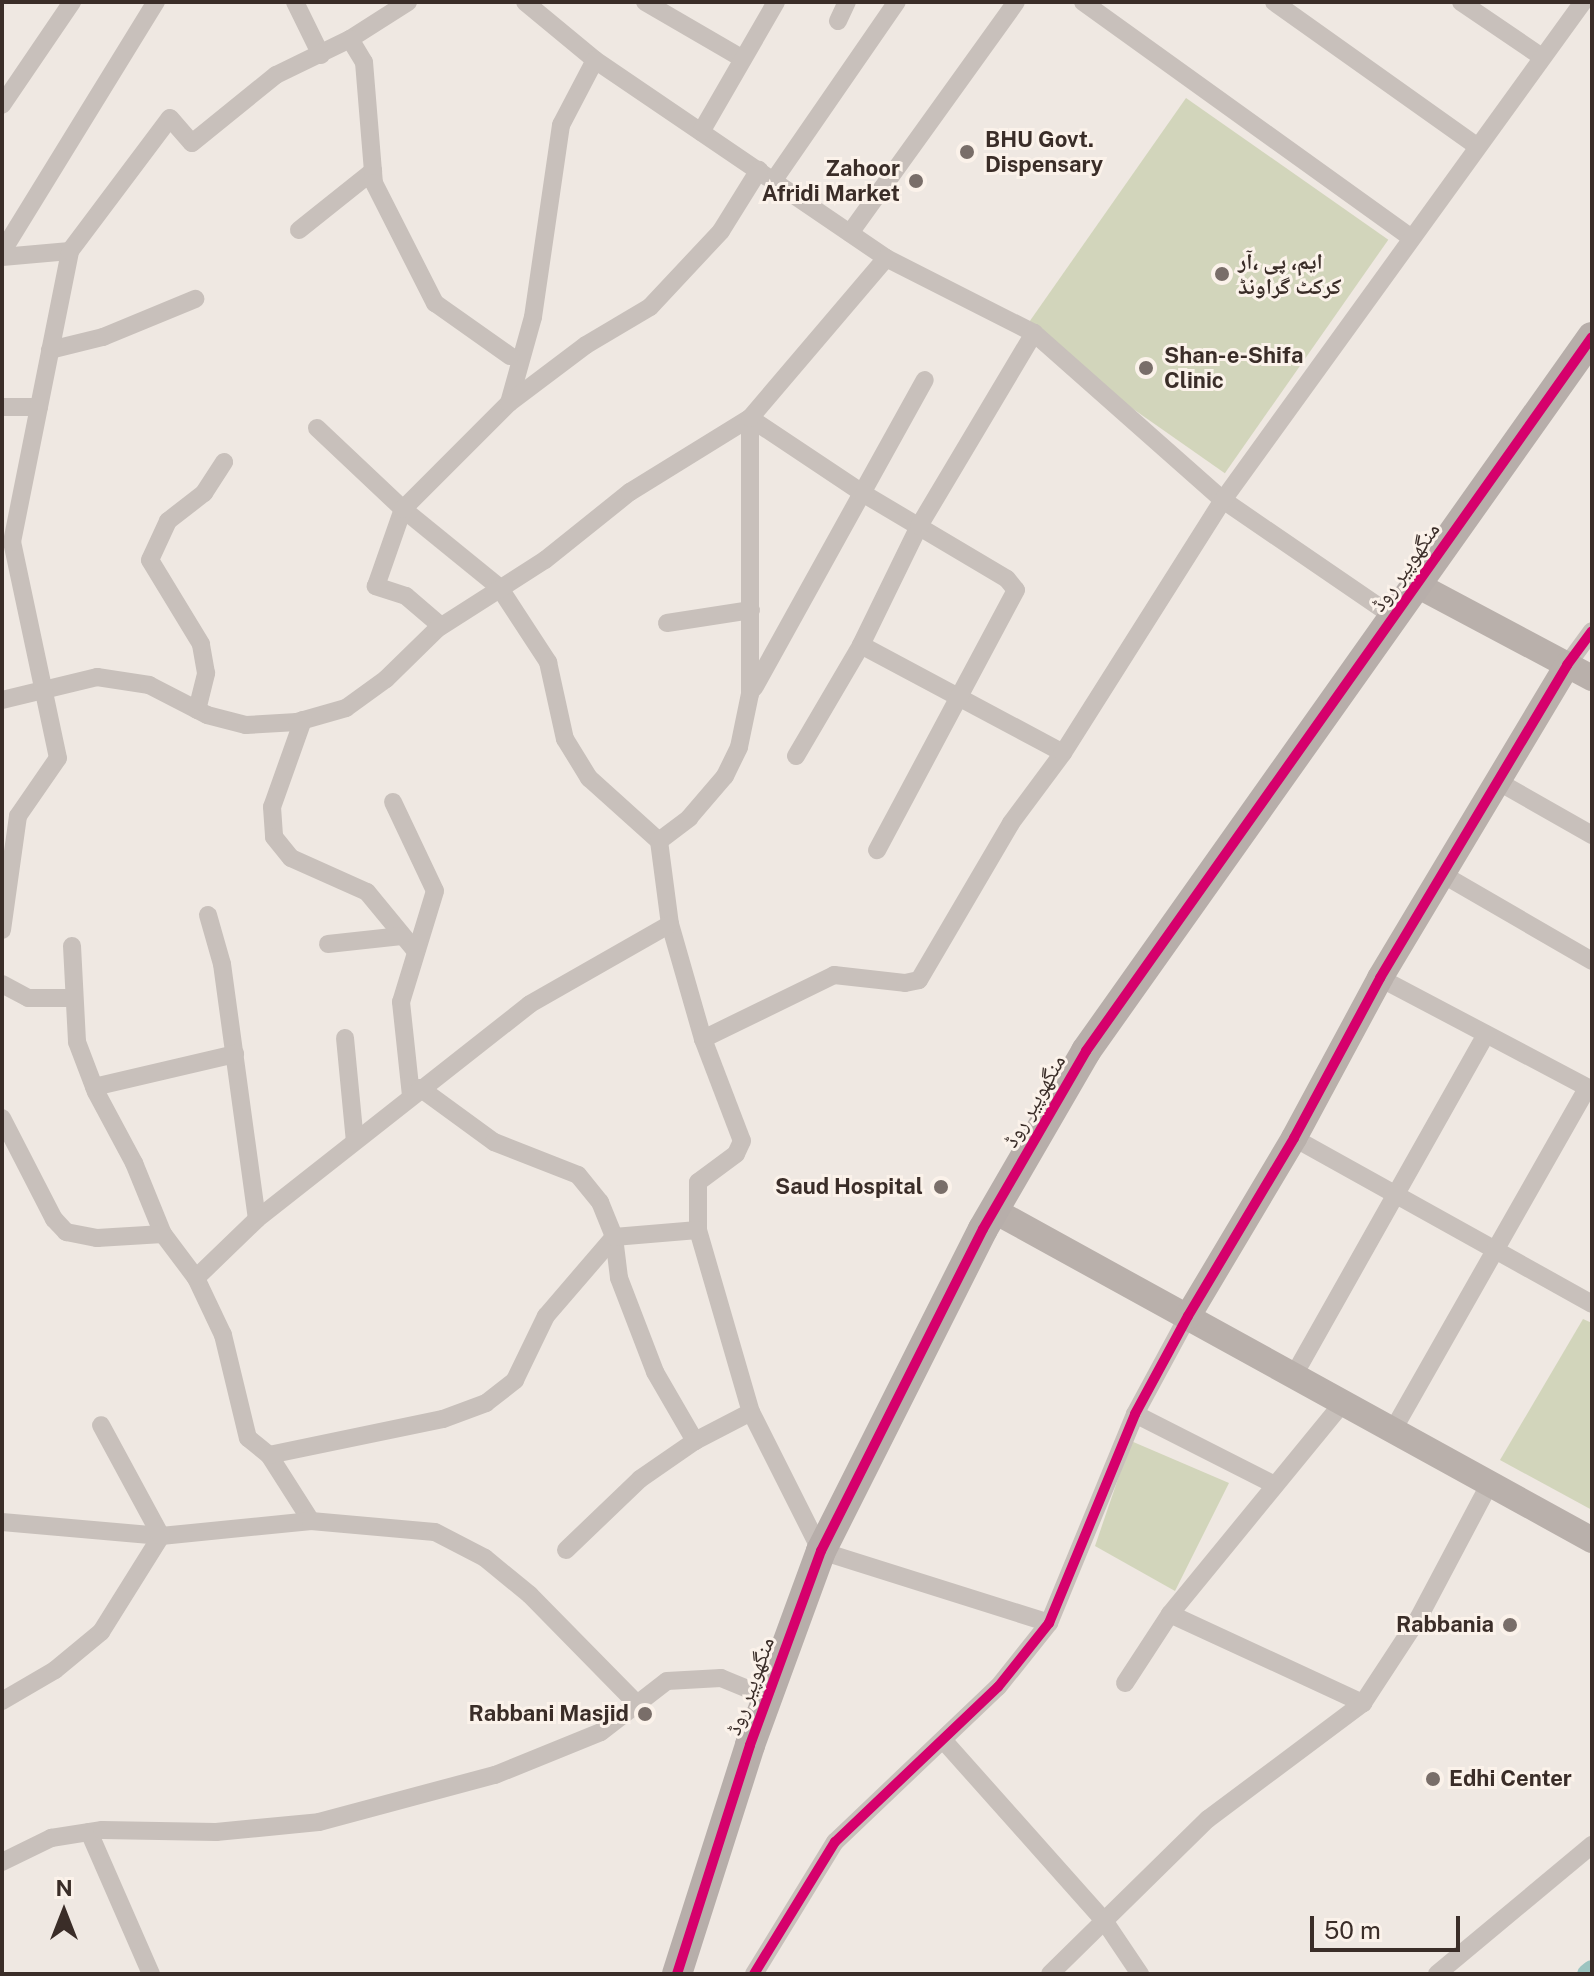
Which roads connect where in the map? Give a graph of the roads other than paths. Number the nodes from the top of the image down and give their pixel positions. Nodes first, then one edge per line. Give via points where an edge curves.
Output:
1 (72, 2) edge
2 (156, 2) edge
3 (295, 2) edge
4 (408, 2) edge
5 (525, 2) edge
6 (645, 2) edge
7 (776, 2) edge
8 (847, 2) edge
9 (897, 2) edge
10 (1016, 2) edge
11 (1083, 2) edge
12 (1274, 2) edge
13 (1461, 2) edge
14 (1583, 2) edge
15 (838, 21) dead end
16 (350, 39) junction
17 (321, 55) junction
18 (1542, 57) junction
19 (743, 59) junction
20 (595, 60) junction
21 (2, 105) edge
22 (701, 132) junction
23 (1477, 146) junction
24 (373, 171) junction
25 (767, 175) junction
26 (299, 230) dead end
27 (850, 233) junction
28 (1410, 237) junction
29 (70, 251) junction
30 (2, 254) edge
31 (886, 258) junction
32 (195, 299) dead end
33 (1034, 333) junction
34 (1592, 337) edge
35 (50, 350) junction
36 (510, 356) dead end
37 (925, 380) dead end
38 (509, 403) junction
39 (2, 407) edge
40 (39, 407) junction
41 (750, 418) junction
42 (317, 428) dead end
43 (224, 462) dead end
44 (864, 494) junction
45 (1223, 500) junction
46 (403, 509) junction
47 (919, 526) junction
48 (1417, 585) junction
49 (499, 587) junction
50 (751, 610) junction
51 (1394, 617) junction
52 (667, 623) dead end
53 (441, 626) junction
54 (1592, 631) edge
55 (861, 645) junction
56 (1567, 665) junction
57 (1592, 678) edge
58 (43, 688) junction
59 (750, 694) junction
60 (963, 697) junction
61 (7, 698) edge
62 (197, 710) junction
63 (303, 720) junction
64 (1063, 753) junction
65 (796, 756) dead end
66 (1497, 781) junction
67 (393, 802) dead end
68 (1592, 835) edge
69 (659, 841) junction
70 (877, 850) dead end
71 (1442, 874) junction
72 (208, 915) dead end
73 (670, 924) junction
74 (2, 930) edge
75 (408, 943) junction
76 (328, 944) dead end
77 (72, 946) dead end
78 (1592, 961) edge
79 (1380, 978) junction
80 (2, 984) edge
81 (73, 998) junction
82 (1486, 1034) junction
83 (345, 1038) dead end
84 (703, 1039) junction
85 (235, 1054) junction
86 (94, 1087) junction
87 (1589, 1089) edge
88 (416, 1092) junction
89 (2, 1118) edge
90 (1294, 1138) junction
91 (355, 1141) junction
92 (1393, 1193) junction
93 (993, 1210) junction
94 (257, 1219) junction
95 (698, 1230) junction
96 (163, 1234) junction
97 (614, 1237) junction
98 (1496, 1251) junction
99 (196, 1278) junction
100 (1591, 1300) edge
101 (1188, 1316) junction
102 (1294, 1375) junction
103 (1342, 1404) junction
104 (751, 1412) junction
105 (1135, 1414) junction
106 (101, 1425) dead end
107 (1393, 1430) junction
108 (695, 1441) junction
109 (269, 1455) junction
110 (1490, 1483) junction
111 (1275, 1485) junction
112 (5, 1517) edge
113 (311, 1521) junction
114 (161, 1536) junction
115 (1592, 1540) edge
116 (566, 1550) dead end
117 (821, 1551) junction
118 (1170, 1614) junction
119 (1049, 1623) junction
120 (1125, 1683) dead end
121 (767, 1697) junction
122 (2, 1701) edge
123 (1363, 1703) junction
124 (637, 1704) junction
125 (944, 1741) junction
126 (89, 1832) junction
127 (1592, 1845) edge
128 (2, 1862) edge
129 (1105, 1922) junction
130 (151, 1974) edge
131 (677, 1974) edge
132 (754, 1974) edge
133 (1050, 1974) edge
134 (1140, 1974) edge
135 (1437, 1974) edge

1 - 21 street
2 - 30 street
3 - 17 street
4 - 16 street
5 - 20 street
6 - 19 street
7 - 19 street
8 - 15 street
9 - 25 street
10 - 27 street
11 - 28 street
12 - 23 street
13 - 18 street
14 - 18 street
16 - 17 street
16 - 24 street via 364,62
17 - 29 street via 276,75 192,143 170,118
18 - 23 street
19 - 22 street
20 - 22 street
20 - 38 street via 561,125 533,317
22 - 25 street
23 - 28 street
24 - 26 street
24 - 36 street via 374,183 435,303
25 - 27 street
25 - 38 street via 650,307 586,345
27 - 31 street
28 - 45 street
29 - 30 street
29 - 35 street
31 - 33 street
31 - 41 street
32 - 35 street via 103,337
33 - 45 street
33 - 47 street
34 - 48 main road, منگھوپیر روڈ
35 - 40 street
37 - 44 street
38 - 46 street
39 - 40 street
40 - 58 street via 12,542
41 - 44 street
41 - 49 street via 630,492 545,560
41 - 50 street
42 - 46 street
43 - 62 street via 204,493 168,521 150,560 201,644 206,673
44 - 47 street
44 - 59 street
45 - 51 street
45 - 64 street
46 - 49 street
46 - 53 street via 376,586 406,596
47 - 55 street
47 - 60 street via 1012,582 1016,590
48 - 51 main road, منگھوپیر روڈ
48 - 56 street
49 - 53 street
49 - 69 street via 548,662 565,739 589,778
50 - 52 street
50 - 59 street
51 - 93 main road, منگھوپیر روڈ via 1086,1051
53 - 63 street via 386,679 346,708
54 - 56 street
55 - 60 street
55 - 65 street
56 - 57 street
56 - 66 street
58 - 61 street
58 - 62 street via 97,677 149,685
58 - 74 street via 58,758 18,816
59 - 69 street via 739,747 725,776 698,810
60 - 64 street
60 - 70 street
62 - 63 street via 246,725
63 - 75 street via 272,807 274,837 291,858 367,892
64 - 84 street via 1011,823 919,980 834,975
66 - 68 street
66 - 71 street
67 - 75 street via 435,891
69 - 73 street
71 - 78 street
71 - 79 street
72 - 85 street via 222,964
73 - 84 street
73 - 88 street via 530,1004
75 - 76 street
75 - 88 street via 401,1002
77 - 81 street
79 - 82 street
79 - 90 street
80 - 81 street via 28,998
81 - 86 street via 77,1042
82 - 87 street
82 - 92 street
83 - 91 street
84 - 95 street via 742,1141 736,1154 698,1182
85 - 86 street
85 - 94 street
86 - 96 street
87 - 98 street
88 - 91 street
88 - 97 street via 494,1142 578,1175 600,1202
89 - 96 street via 66,1232 97,1238
90 - 92 street
90 - 101 street
91 - 94 street
92 - 98 street
92 - 102 street
93 - 101 street
93 - 117 main road, منگھوپیر روڈ
94 - 99 street
95 - 97 street
95 - 104 street
96 - 99 street
97 - 108 street via 619,1278 655,1372
97 - 109 street via 546,1316 515,1380 486,1403 443,1419
98 - 100 street
98 - 107 street
99 - 109 street via 223,1335 248,1438
101 - 102 street
101 - 105 street
102 - 103 street
103 - 107 street
103 - 111 street
104 - 108 street
104 - 117 street
105 - 111 street
105 - 119 street
106 - 114 street
107 - 110 street
108 - 116 street via 640,1479
109 - 113 street
110 - 115 street
110 - 123 street via 1418,1619
111 - 118 street
112 - 114 street
113 - 114 street
113 - 124 street via 411,1527 459,1543 530,1595
114 - 122 street via 101,1632 55,1670
117 - 119 street
117 - 121 main road, منگھوپیر روڈ
118 - 120 street
118 - 123 street
119 - 125 street via 998,1687
121 - 124 street via 721,1678 667,1681
121 - 131 main road, منگھوپیر روڈ
123 - 129 street via 1208,1819
124 - 126 street via 601,1732 495,1775 319,1822 216,1832
125 - 129 street
125 - 132 street via 871,1803 835,1842
126 - 128 street via 51,1838
126 - 130 street
127 - 135 street
129 - 133 street
129 - 134 street

